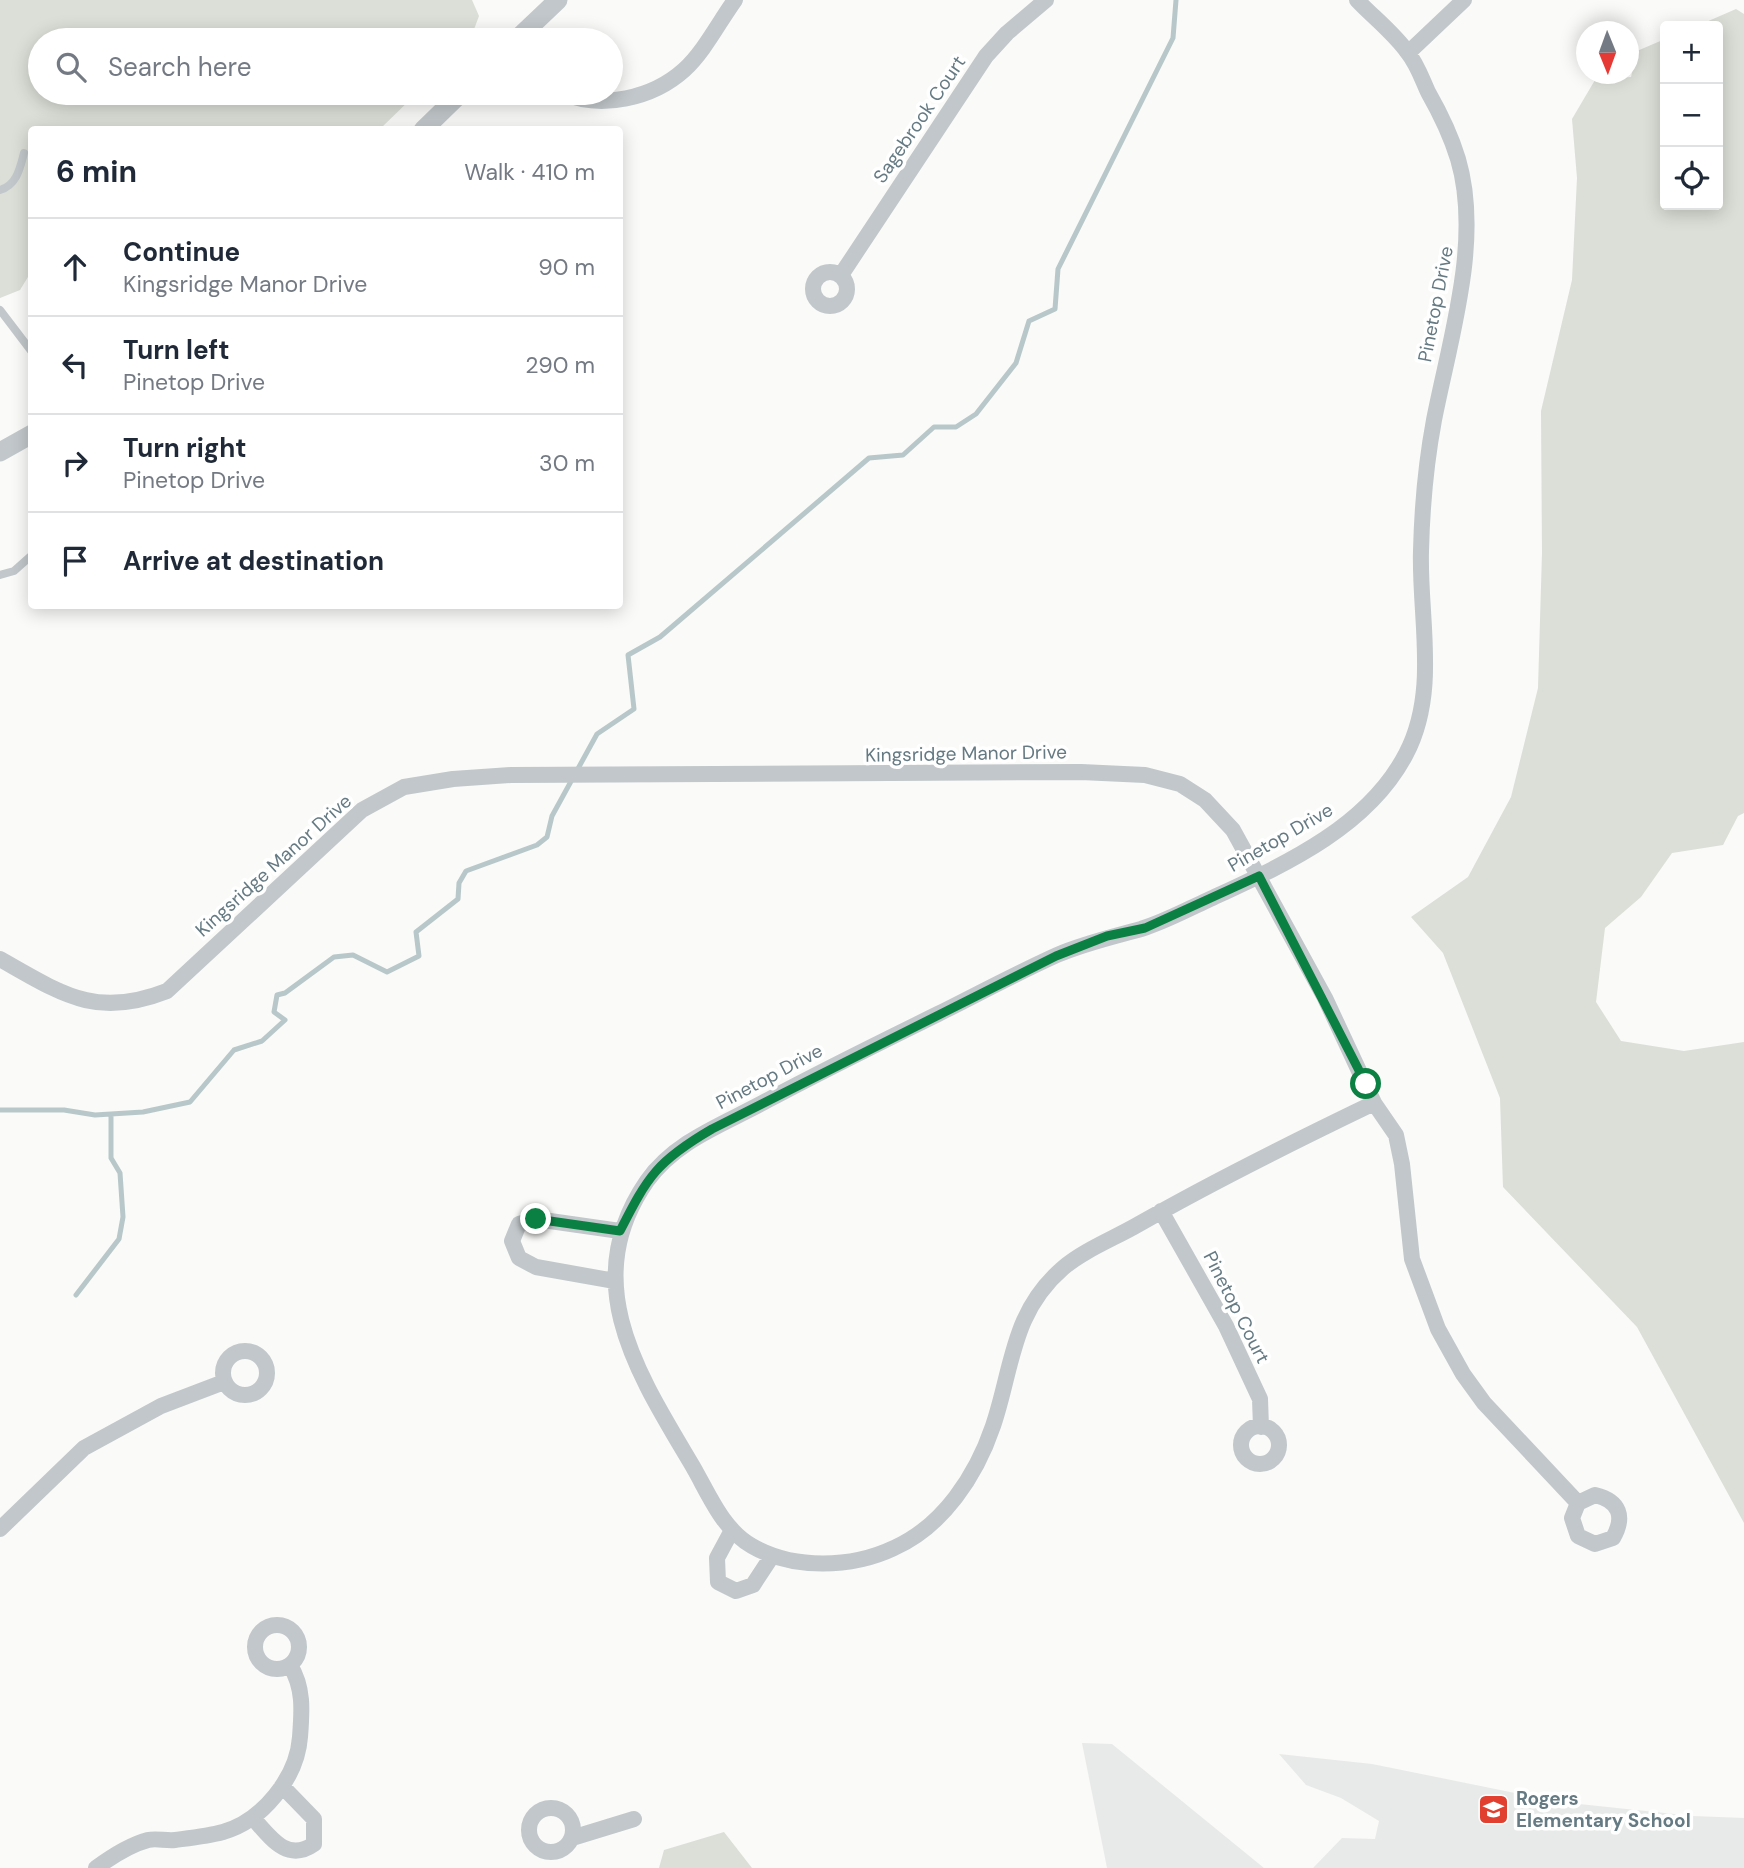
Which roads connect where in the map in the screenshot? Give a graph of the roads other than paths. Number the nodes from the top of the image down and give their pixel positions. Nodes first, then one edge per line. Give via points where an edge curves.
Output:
1 (558, 0) edge
2 (735, 0) edge
3 (1046, 0) edge
4 (1357, 0) edge
5 (1464, 0) edge
6 (529, 28) edge
7 (1408, 52) junction
8 (623, 99) edge
9 (449, 105) edge
10 (427, 126) edge
11 (24, 153) dead end
12 (0, 190) edge
13 (841, 275) dead end
14 (0, 310) edge
15 (28, 347) edge
16 (28, 436) edge
17 (0, 452) edge
18 (28, 559) edge
19 (0, 575) edge
20 (1259, 876) junction
21 (0, 959) edge
22 (1374, 1103) junction
23 (1161, 1211) junction
24 (620, 1231) junction
25 (615, 1281) junction
26 (224, 1382) dead end
27 (1261, 1426) dead end
28 (1578, 1503) dead end
29 (0, 1529) edge
30 (731, 1532) junction
31 (772, 1556) junction
32 (290, 1665) dead end
33 (282, 1786) junction
34 (253, 1818) junction
35 (634, 1819) dead end
36 (572, 1838) junction
37 (548, 1860) edge
38 (96, 1868) edge

1 - 6 street
2 - 8 street via 686,69 652,91
3 - 13 street, Sagebrook Court via 986,56
4 - 7 street, Pinetop Drive
5 - 7 street
7 - 20 street, Pinetop Drive via 1459,162 1468,237 1424,498 1422,703 1408,752 1369,804 1339,829
9 - 10 street
11 - 12 lane via 19,173
14 - 15 lane
16 - 17 street
18 - 19 lane via 14,571
20 - 21 street, Kingsridge Manor Drive via 1233,830 1205,800 1180,784 1145,775 453,779 404,787 362,810 167,991 138,1003 102,1005 61,992
20 - 22 street, Kingsridge Manor Drive via 1325,998
20 - 24 street, Pinetop Drive via 1145,928 1107,936 1056,956 712,1129 675,1151 655,1171
22 - 23 street, Pinetop Drive
22 - 28 street, Kingsridge Manor Drive via 1396,1135 1412,1259 1438,1329 1484,1403
23 - 27 street, Pinetop Court via 1243,1361 1260,1399
23 - 31 street, Pinetop Drive via 1065,1266 1034,1301 1015,1335 994,1424 979,1463 940,1517 916,1536 862,1560 819,1562
24 - 25 street, Pinetop Drive
24 - 25 street via 536,1219 519,1224 512,1241 519,1258 536,1267
25 - 30 street, Pinetop Drive via 620,1325 651,1396
26 - 29 street via 161,1406 84,1448
30 - 31 street, Pinetop Drive
30 - 31 street via 717,1558 718,1582 736,1591 753,1585
32 - 33 street via 299,1681 302,1709 299,1750
33 - 34 street
33 - 34 street via 314,1819 314,1844 306,1850 278,1847
34 - 38 street via 224,1832 149,1840
35 - 36 street
36 - 37 street
36 - 37 street via 573,1824 565,1812 551,1807 538,1812 529,1824 530,1839

